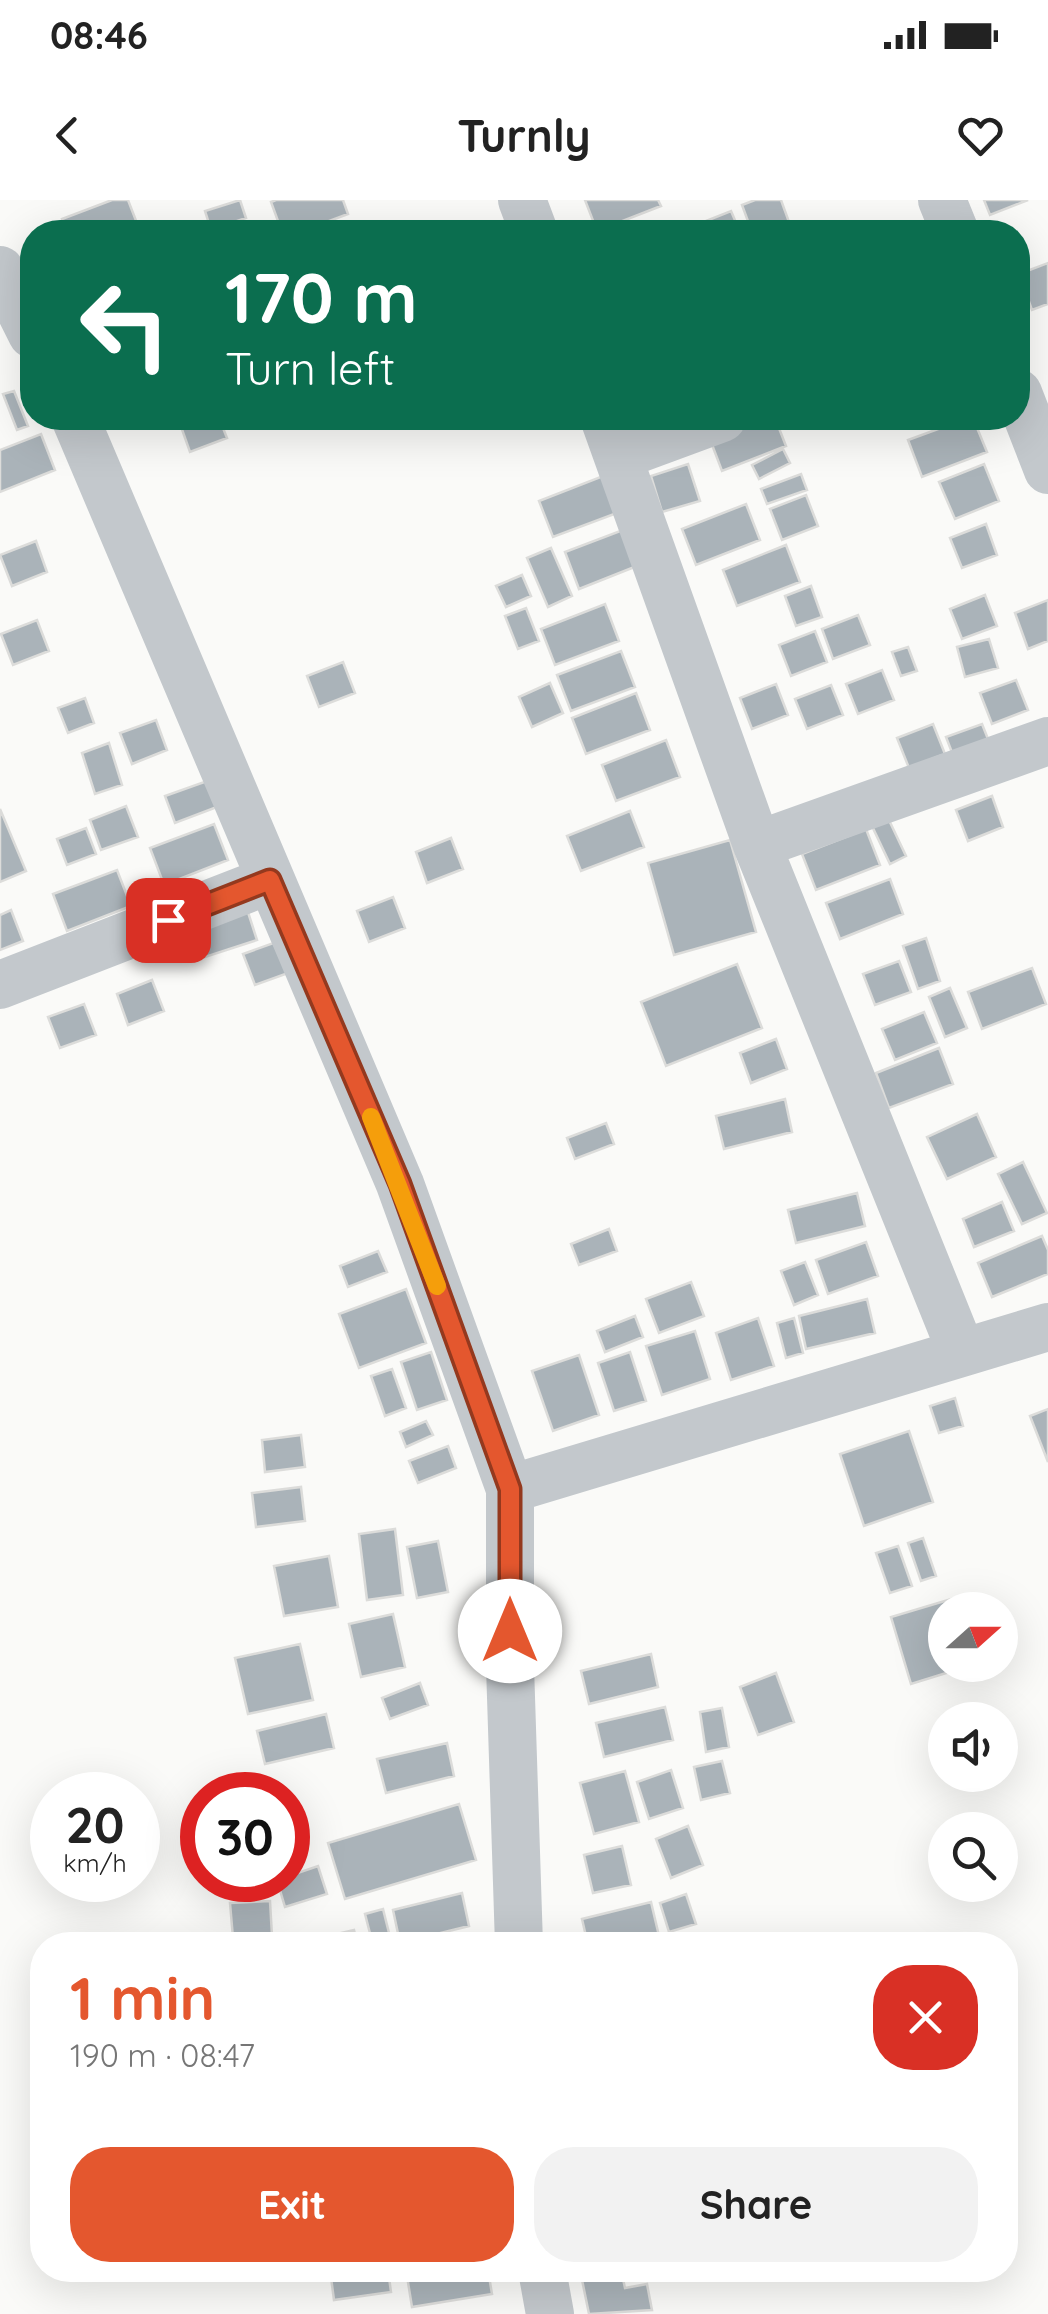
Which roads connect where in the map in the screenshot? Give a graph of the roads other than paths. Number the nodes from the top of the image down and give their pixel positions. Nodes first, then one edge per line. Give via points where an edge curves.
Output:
1 (0, 270) edge
2 (20, 310) edge
3 (1030, 424) edge
4 (80, 430) edge
5 (653, 430) edge
6 (612, 437) edge
7 (1048, 470) edge
8 (1048, 741) edge
9 (757, 845) junction
10 (270, 880) junction
11 (0, 985) edge
12 (1048, 1327) edge
13 (961, 1350) junction
14 (510, 1489) junction
15 (519, 1932) edge
16 (544, 2282) edge
17 (550, 2314) edge

1 - 2 street
3 - 7 street
4 - 10 street
5 - 6 street
6 - 9 street
8 - 9 street
9 - 13 street
10 - 11 street
10 - 14 street via 400,1184
12 - 13 street
13 - 14 street
14 - 15 street
16 - 17 street

